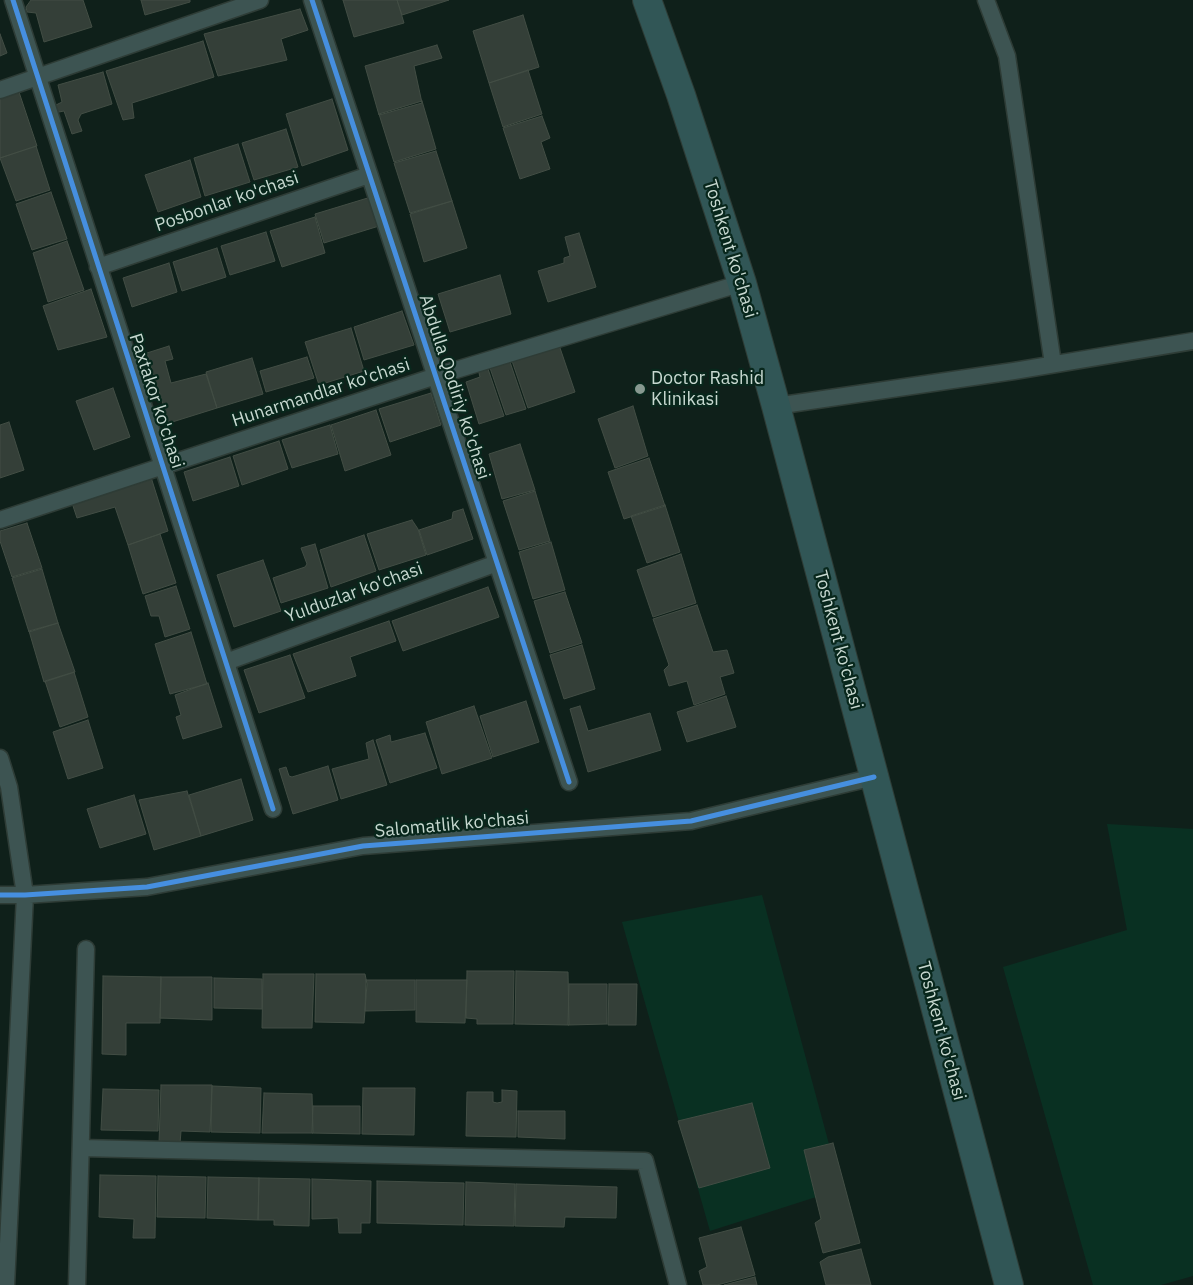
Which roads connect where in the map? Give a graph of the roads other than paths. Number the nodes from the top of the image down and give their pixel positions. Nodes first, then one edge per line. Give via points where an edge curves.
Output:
1 (13, 0) edge
2 (260, 0) edge
3 (312, 0) edge
4 (647, 0) edge
5 (986, 0) edge
6 (37, 77) junction
7 (0, 90) edge
8 (370, 175) junction
9 (98, 267) junction
10 (742, 282) junction
11 (1193, 341) edge
12 (1053, 364) junction
13 (436, 376) junction
14 (776, 406) junction
15 (162, 466) junction
16 (0, 520) edge
17 (497, 563) junction
18 (226, 662) junction
19 (0, 758) edge
20 (874, 778) junction
21 (569, 782) dead end
22 (273, 809) dead end
23 (0, 895) edge
24 (25, 895) junction
25 (86, 949) dead end
26 (81, 1148) junction
27 (6, 1285) edge
28 (77, 1285) edge
29 (678, 1285) edge
30 (1008, 1285) edge

1 - 6 street, Paxtakor ko'chasi
2 - 6 street
3 - 8 street, Abdulla Qodiriy ko'chasi
4 - 10 highway, Toshkent ko'chasi
5 - 12 street via 1007,56
6 - 7 street
6 - 9 street, Paxtakor ko'chasi
8 - 9 street, Posbonlar ko'chasi
8 - 13 street, Abdulla Qodiriy ko'chasi
9 - 15 street, Paxtakor ko'chasi
10 - 13 street, Hunarmandlar ko'chasi
10 - 14 highway, Toshkent ko'chasi
11 - 12 street
12 - 14 street
13 - 15 street, Hunarmandlar ko'chasi
13 - 17 street, Abdulla Qodiriy ko'chasi
14 - 20 highway, Toshkent ko'chasi
15 - 16 street, Hunarmandlar ko'chasi
15 - 18 street, Paxtakor ko'chasi
17 - 18 street, Yulduzlar ko'chasi
17 - 21 street, Abdulla Qodiriy ko'chasi
18 - 22 street, Paxtakor ko'chasi
19 - 24 street via 9,787
20 - 24 street, Salomatlik ko'chasi via 691,821 363,846 147,887
20 - 30 highway, Toshkent ko'chasi
23 - 24 street, Salomatlik ko'chasi
24 - 27 street
25 - 26 street
26 - 28 street
26 - 29 street via 645,1161

